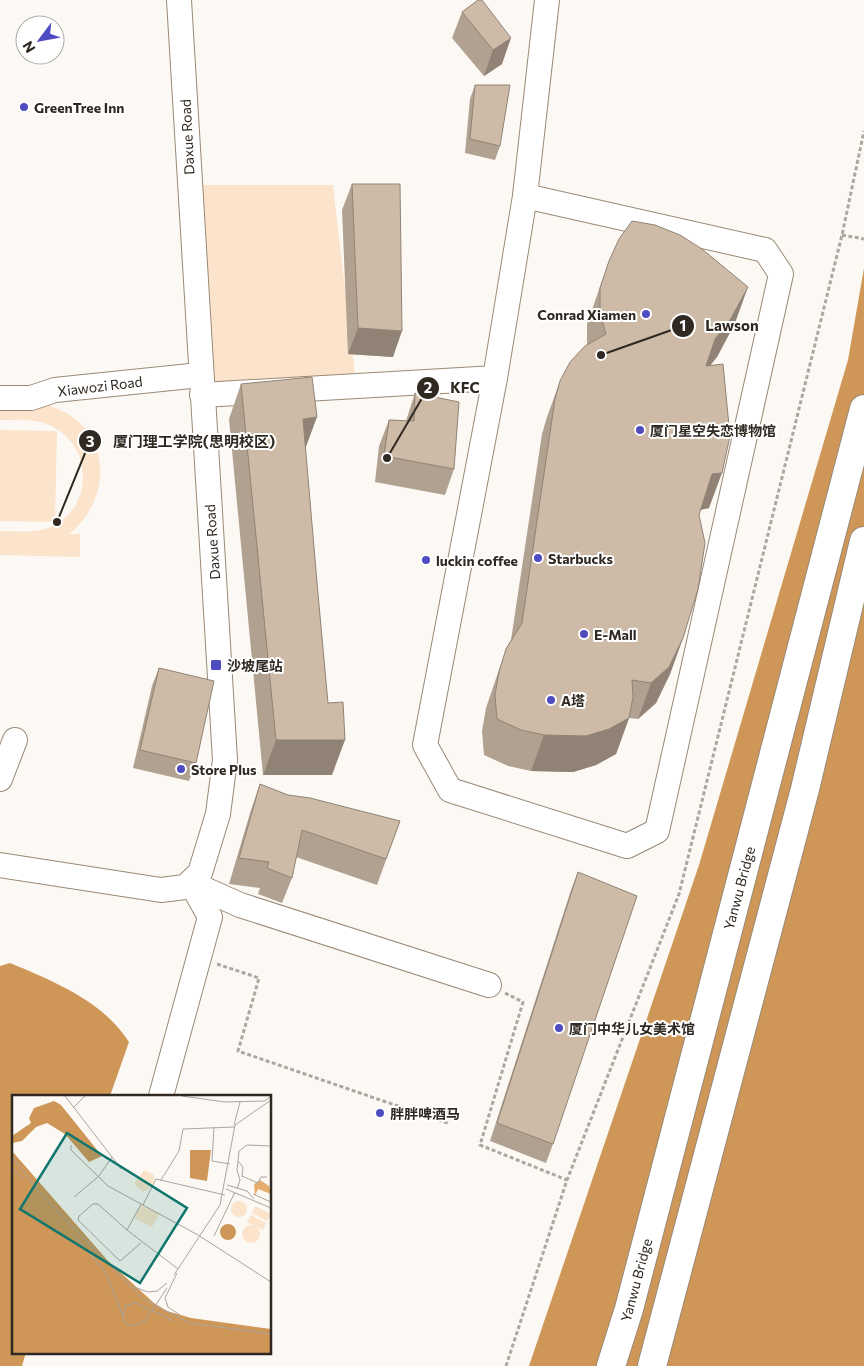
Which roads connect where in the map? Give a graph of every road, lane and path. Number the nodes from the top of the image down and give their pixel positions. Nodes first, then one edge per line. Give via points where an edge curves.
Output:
1 (179, 0) edge
2 (547, 0) edge
3 (864, 131) edge
4 (525, 196) junction
5 (842, 235) junction
6 (864, 239) edge
7 (495, 378) junction
8 (201, 385) junction
9 (0, 398) edge
10 (863, 410) edge
11 (864, 540) edge
12 (864, 611) edge
13 (15, 740) dead end
14 (0, 779) edge
15 (805, 789) junction
16 (0, 865) edge
17 (191, 883) junction
18 (212, 963) dead end
19 (489, 986) joint
20 (161, 1095) edge
21 (450, 1124) dead end
22 (568, 1180) junction
23 (506, 1366) edge
24 (611, 1366) edge
25 (652, 1366) edge

1 - 8 street, Daxue Road
2 - 4 street
3 - 5 path
4 - 7 street
4 - 7 street via 765,250 781,274 657,831 627,846 450,790 425,745
5 - 6 path
5 - 22 path via 679,894
7 - 8 street, Xiawozi Road
8 - 9 street, Xiawozi Road via 55,390 30,398
8 - 17 street, Daxue Road via 225,760 218,814 200,873
10 - 24 highway, Yanwu Bridge via 630,1309
11 - 15 highway
12 - 15 highway
13 - 14 street
15 - 25 highway
16 - 17 street via 160,890 173,890
17 - 19 street via 240,905
17 - 20 street via 210,917
18 - 21 path via 259,978 238,1052
19 - 22 path via 523,1002 480,1145
22 - 23 path

